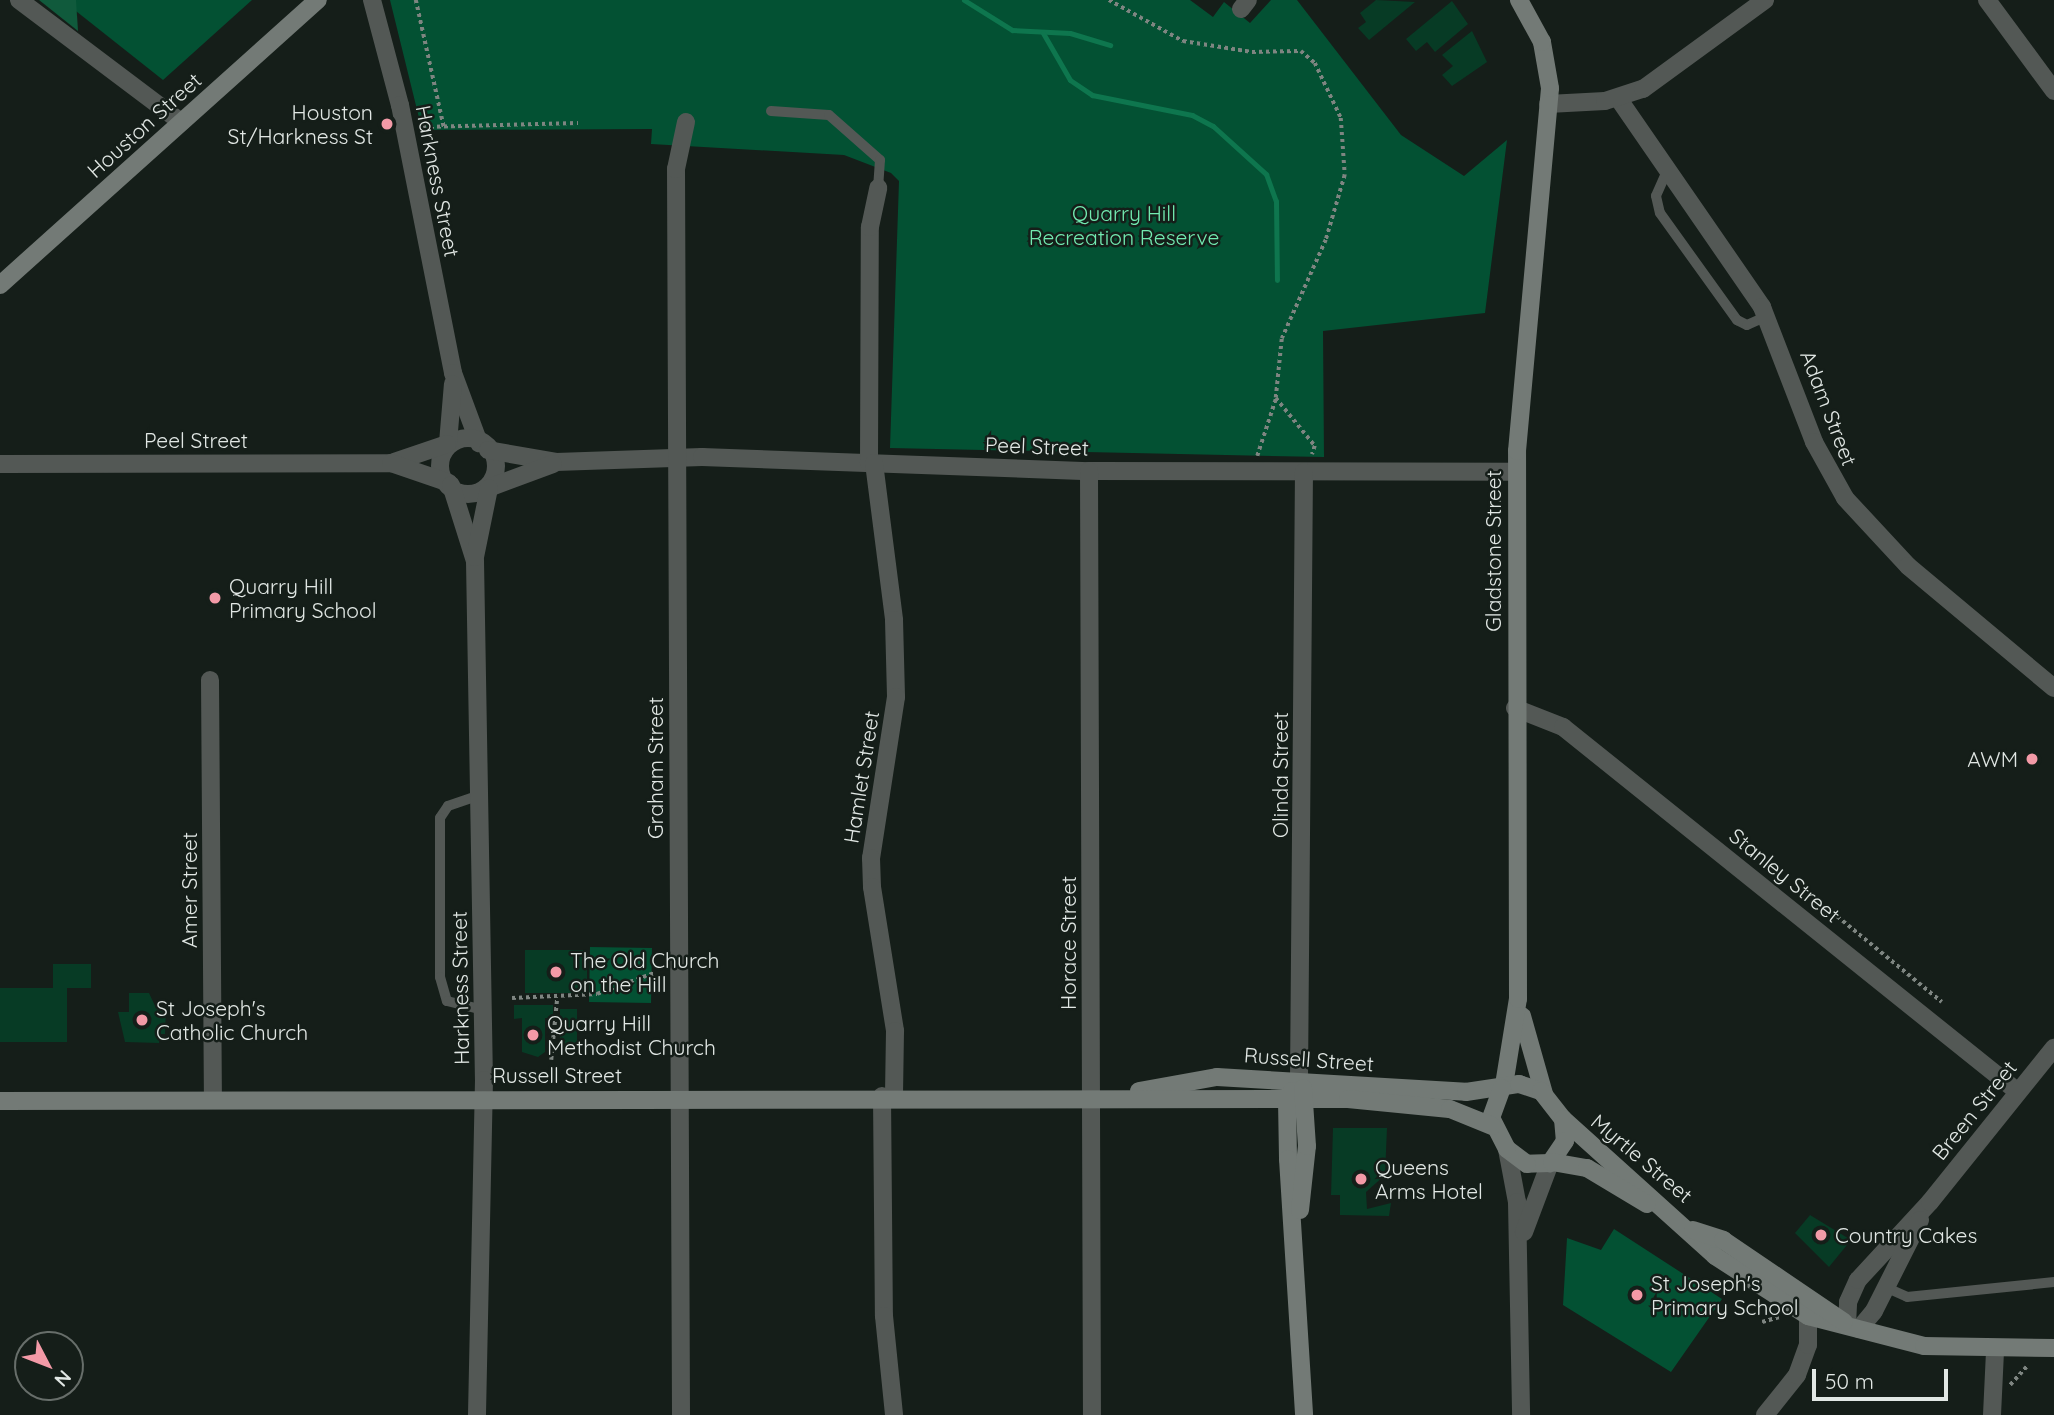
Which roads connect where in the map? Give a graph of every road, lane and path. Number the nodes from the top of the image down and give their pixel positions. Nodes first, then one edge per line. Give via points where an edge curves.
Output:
1 (19, 0) edge
2 (318, 0) edge
3 (372, 0) edge
4 (416, 0) edge
5 (1109, 0) edge
6 (1519, 0) edge
7 (1765, 0) edge
8 (1987, 0) edge
9 (2054, 91) edge
10 (1618, 98) junction
11 (1548, 104) junction
12 (771, 111) dead end
13 (181, 122) junction
14 (686, 122) dead end
15 (578, 123) dead end
16 (444, 127) junction
17 (404, 128) junction
18 (1667, 171) junction
19 (878, 188) joint
20 (0, 285) edge
21 (1767, 316) junction
22 (453, 373) junction
23 (1276, 398) junction
24 (447, 443) junction
25 (483, 447) junction
26 (1256, 456) dead end
27 (678, 457) junction
28 (391, 463) junction
29 (556, 463) junction
30 (872, 463) junction
31 (0, 464) edge
32 (1089, 471) junction
33 (1304, 472) junction
34 (1516, 472) junction
35 (450, 484) junction
36 (490, 487) junction
37 (475, 561) junction
38 (210, 680) dead end
39 (2054, 688) edge
40 (1515, 708) junction
41 (480, 795) junction
42 (1832, 912) dead end
43 (654, 973) dead end
44 (512, 998) dead end
45 (557, 998) junction
46 (1518, 999) junction
47 (1942, 1002) dead end
48 (483, 1010) junction
49 (2054, 1048) edge
50 (551, 1059) dead end
51 (1299, 1079) junction
52 (1503, 1087) junction
53 (2018, 1092) junction
54 (1544, 1094) junction
55 (888, 1096) junction
56 (1091, 1096) junction
57 (1115, 1096) junction
58 (679, 1097) junction
59 (212, 1099) junction
60 (484, 1099) junction
61 (1287, 1100) junction
62 (1307, 1100) junction
63 (0, 1101) edge
64 (1563, 1119) junction
65 (1492, 1126) junction
66 (1507, 1149) junction
67 (1551, 1163) junction
68 (1930, 1202) junction
69 (1692, 1230) junction
70 (1296, 1249) junction
71 (1520, 1249) junction
72 (2054, 1282) edge
73 (1885, 1287) junction
74 (1808, 1316) junction
75 (1788, 1318) dead end
76 (1297, 1322) junction
77 (1762, 1322) dead end
78 (1853, 1327) junction
79 (2054, 1348) edge
80 (1995, 1351) junction
81 (2033, 1364) dead end
82 (2005, 1385) dead end
83 (477, 1415) edge
84 (681, 1415) edge
85 (894, 1415) edge
86 (1092, 1415) edge
87 (1293, 1415) edge
88 (1304, 1415) edge
89 (1521, 1415) edge
90 (1765, 1415) edge
91 (1992, 1415) edge

1 - 13 street
2 - 13 main road, Houston Street
3 - 17 street, Harkness Street
4 - 16 path
5 - 23 path via 1183,41 1252,52 1301,51 1315,63 1341,118 1345,175 1326,240 1282,339
6 - 11 main road via 1548,57
7 - 10 street via 1657,81
8 - 9 street
10 - 11 street
10 - 18 street, Adam Street
11 - 34 main road, Gladstone Street
12 - 19 lane via 830,115 880,160
13 - 20 main road, Houston Street
14 - 27 street, Graham Street via 676,169
15 - 16 path
16 - 17 path
17 - 22 street, Harkness Street
18 - 21 street, Adam Street
18 - 21 lane via 1656,196 1660,213 1737,320 1747,325
19 - 30 street, Hamlet Street via 870,227
21 - 39 street, Adam Street via 1814,442 1845,498 1908,566
22 - 24 street, Harkness Street
22 - 25 street, Harkness Street
23 - 26 path
23 - 33 path via 1315,446
24 - 25 street via 464,438
24 - 28 street, Peel Street
24 - 35 street via 439,460
25 - 29 street, Peel Street
25 - 36 street via 496,470
27 - 29 street, Peel Street
27 - 30 street, Peel Street
27 - 58 street, Graham Street
28 - 31 street, Peel Street
28 - 35 street, Peel Street
29 - 36 street, Peel Street
30 - 32 street, Peel Street
30 - 55 street, Hamlet Street via 894,620 896,697 872,877 895,1031
32 - 33 street, Peel Street
32 - 56 street, Horace Street
33 - 34 street, Peel Street
33 - 51 street, Olinda Street
34 - 40 main road, Gladstone Street
35 - 36 street via 472,494
35 - 37 street, Harkness Street
36 - 37 street, Harkness Street
37 - 41 street, Harkness Street
38 - 59 street, Amer Street
40 - 46 main road, Gladstone Street
40 - 53 street, Stanley Street via 1563,727
41 - 48 street, Harkness Street
41 - 48 lane via 448,806 440,818 440,978 445,998 456,1007
42 - 47 path
43 - 45 path via 597,994
44 - 45 path
45 - 50 path
46 - 52 main road, Gladstone Street
46 - 54 main road, Gladstone Street
48 - 60 street, Harkness Street
49 - 53 street, Breen Street
51 - 52 main road, Russell Street via 1440,1091
51 - 57 main road, Russell Street via 1217,1077
51 - 61 main road, Olinda Street
51 - 62 main road, Olinda Street
52 - 54 main road via 1530,1086
52 - 65 main road via 1493,1102
53 - 68 street, Breen Street
54 - 64 main road
55 - 56 main road, Russell Street
55 - 58 main road, Russell Street
55 - 85 street, Hamlet Street via 884,1316
56 - 57 main road, Russell Street
56 - 86 street, Horace Street
57 - 61 main road, Russell Street
58 - 60 main road, Russell Street
58 - 84 street, Graham Street
59 - 60 main road, Russell Street
59 - 63 main road, Russell Street
60 - 83 street, Harkness Street
61 - 62 main road, Russell Street
61 - 70 main road, Olinda Street
62 - 65 main road, Russell Street via 1420,1104 1465,1113
62 - 70 main road, Olinda Street
64 - 67 main road via 1565,1141
64 - 69 main road, Myrtle Street
65 - 66 main road
66 - 67 main road via 1527,1164
66 - 71 street via 1516,1183
67 - 69 main road, Myrtle Street via 1587,1168
67 - 71 street
68 - 73 street, Breen Street
68 - 78 street, Breen Street via 1858,1280 1848,1302
69 - 74 main road, Myrtle Street via 1715,1256
69 - 78 main road, Myrtle Street via 1723,1240
70 - 76 main road, Olinda Street
71 - 89 street
72 - 73 lane via 1907,1297
73 - 78 street, Breen Street
74 - 78 main road, Myrtle Street
74 - 90 street via 1808,1345 1797,1375
75 - 77 path
76 - 87 main road, Olinda Street
76 - 88 main road, Olinda Street
78 - 80 main road, Myrtle Street via 1924,1346
79 - 80 main road, Myrtle Street
80 - 91 street
81 - 82 path

